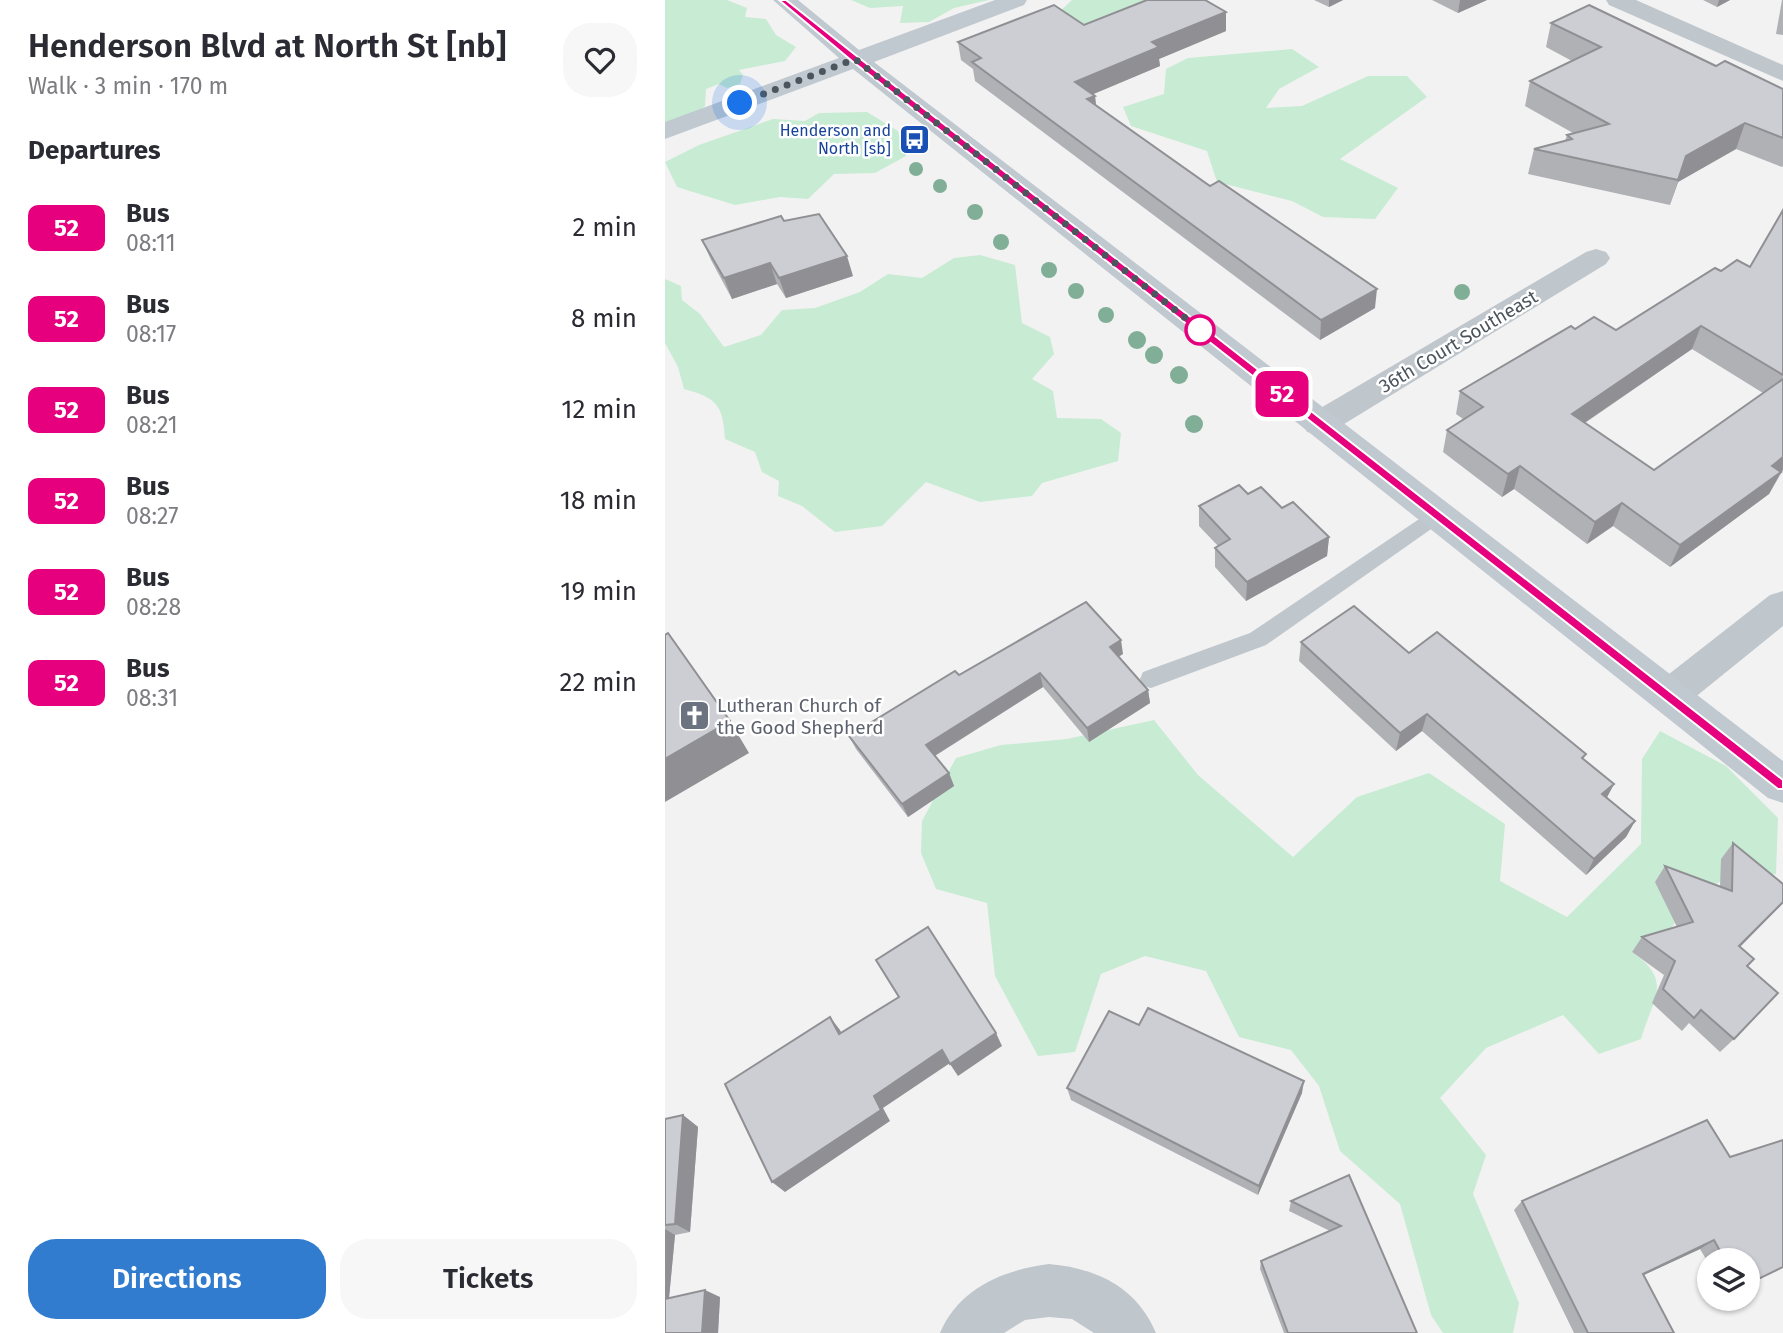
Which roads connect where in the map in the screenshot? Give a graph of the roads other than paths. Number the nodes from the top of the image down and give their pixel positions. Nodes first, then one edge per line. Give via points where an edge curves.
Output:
1 (783, 0) edge
2 (1016, 0) edge
3 (1617, 0) edge
4 (855, 59) junction
5 (1783, 74) edge
6 (665, 131) edge
7 (1596, 258) dead end
8 (1319, 424) junction
9 (1437, 515) junction
10 (1783, 605) edge
11 (1151, 679) dead end
12 (1669, 696) junction
13 (1783, 785) edge
14 (967, 1333) edge
15 (1129, 1333) edge

1 - 4 main road
2 - 4 main road
3 - 5 street
4 - 6 main road
4 - 8 main road
7 - 8 street, 36th Court Southeast
8 - 9 main road
9 - 11 lane via 1258,639
9 - 12 main road
10 - 12 street
12 - 13 main road
14 - 15 street via 1000,1303 1032,1291 1065,1290 1095,1300 1122,1321

